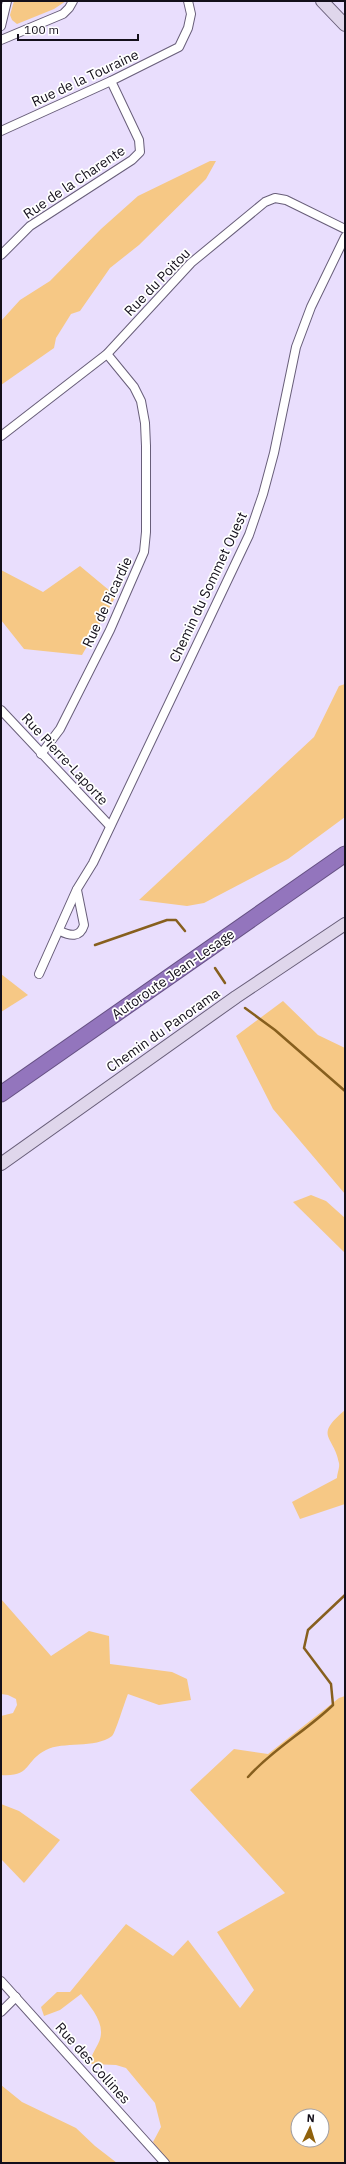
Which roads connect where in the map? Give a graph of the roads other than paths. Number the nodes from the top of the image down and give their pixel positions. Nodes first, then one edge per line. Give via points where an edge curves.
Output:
1 (6, 1) edge
2 (73, 1) edge
3 (188, 1) edge
4 (322, 1) edge
5 (345, 25) edge
6 (1, 26) edge
7 (1, 40) edge
8 (111, 81) junction
9 (1, 130) edge
10 (345, 229) edge
11 (345, 237) edge
12 (1, 255) edge
13 (107, 354) junction
14 (1, 436) edge
15 (1, 710) edge
16 (41, 754) junction
17 (110, 826) junction
18 (345, 854) edge
19 (77, 889) junction
20 (345, 924) edge
21 (60, 931) junction
22 (39, 974) dead end
23 (1, 1094) edge
24 (1, 1164) edge
25 (1, 1981) edge
26 (16, 1997) junction
27 (1, 2012) edge
28 (165, 2163) edge

1 - 6 street
2 - 7 street via 62,14
3 - 8 street, Rue de la Touraine via 191,14 179,47
4 - 5 street
8 - 9 street, Rue de la Touraine
8 - 12 street, Rue de la Charente via 140,140 140,152 132,160 30,226
10 - 13 street, Rue du Poitou via 286,200 275,198 265,202 192,263
11 - 17 street, Chemin du Sommet Ouest via 311,307 296,347 274,453 249,535
13 - 14 street, Rue du Poitou
13 - 16 street, Rue de Picardie via 134,387 141,401 146,446 144,552 110,630 63,722
15 - 16 street, Rue Pierre-Laporte
16 - 17 street, Rue Pierre-Laporte
17 - 19 street, Chemin du Sommet Ouest
18 - 23 highway, Autoroute Jean-Lesage
19 - 21 street, Chemin du Sommet Ouest
19 - 21 street via 83,930 71,936
20 - 24 street, Chemin du Panorama via 236,997
21 - 22 street, Chemin du Sommet Ouest
25 - 26 street, Rue des Collines
26 - 27 street
26 - 28 street, Rue des Collines

